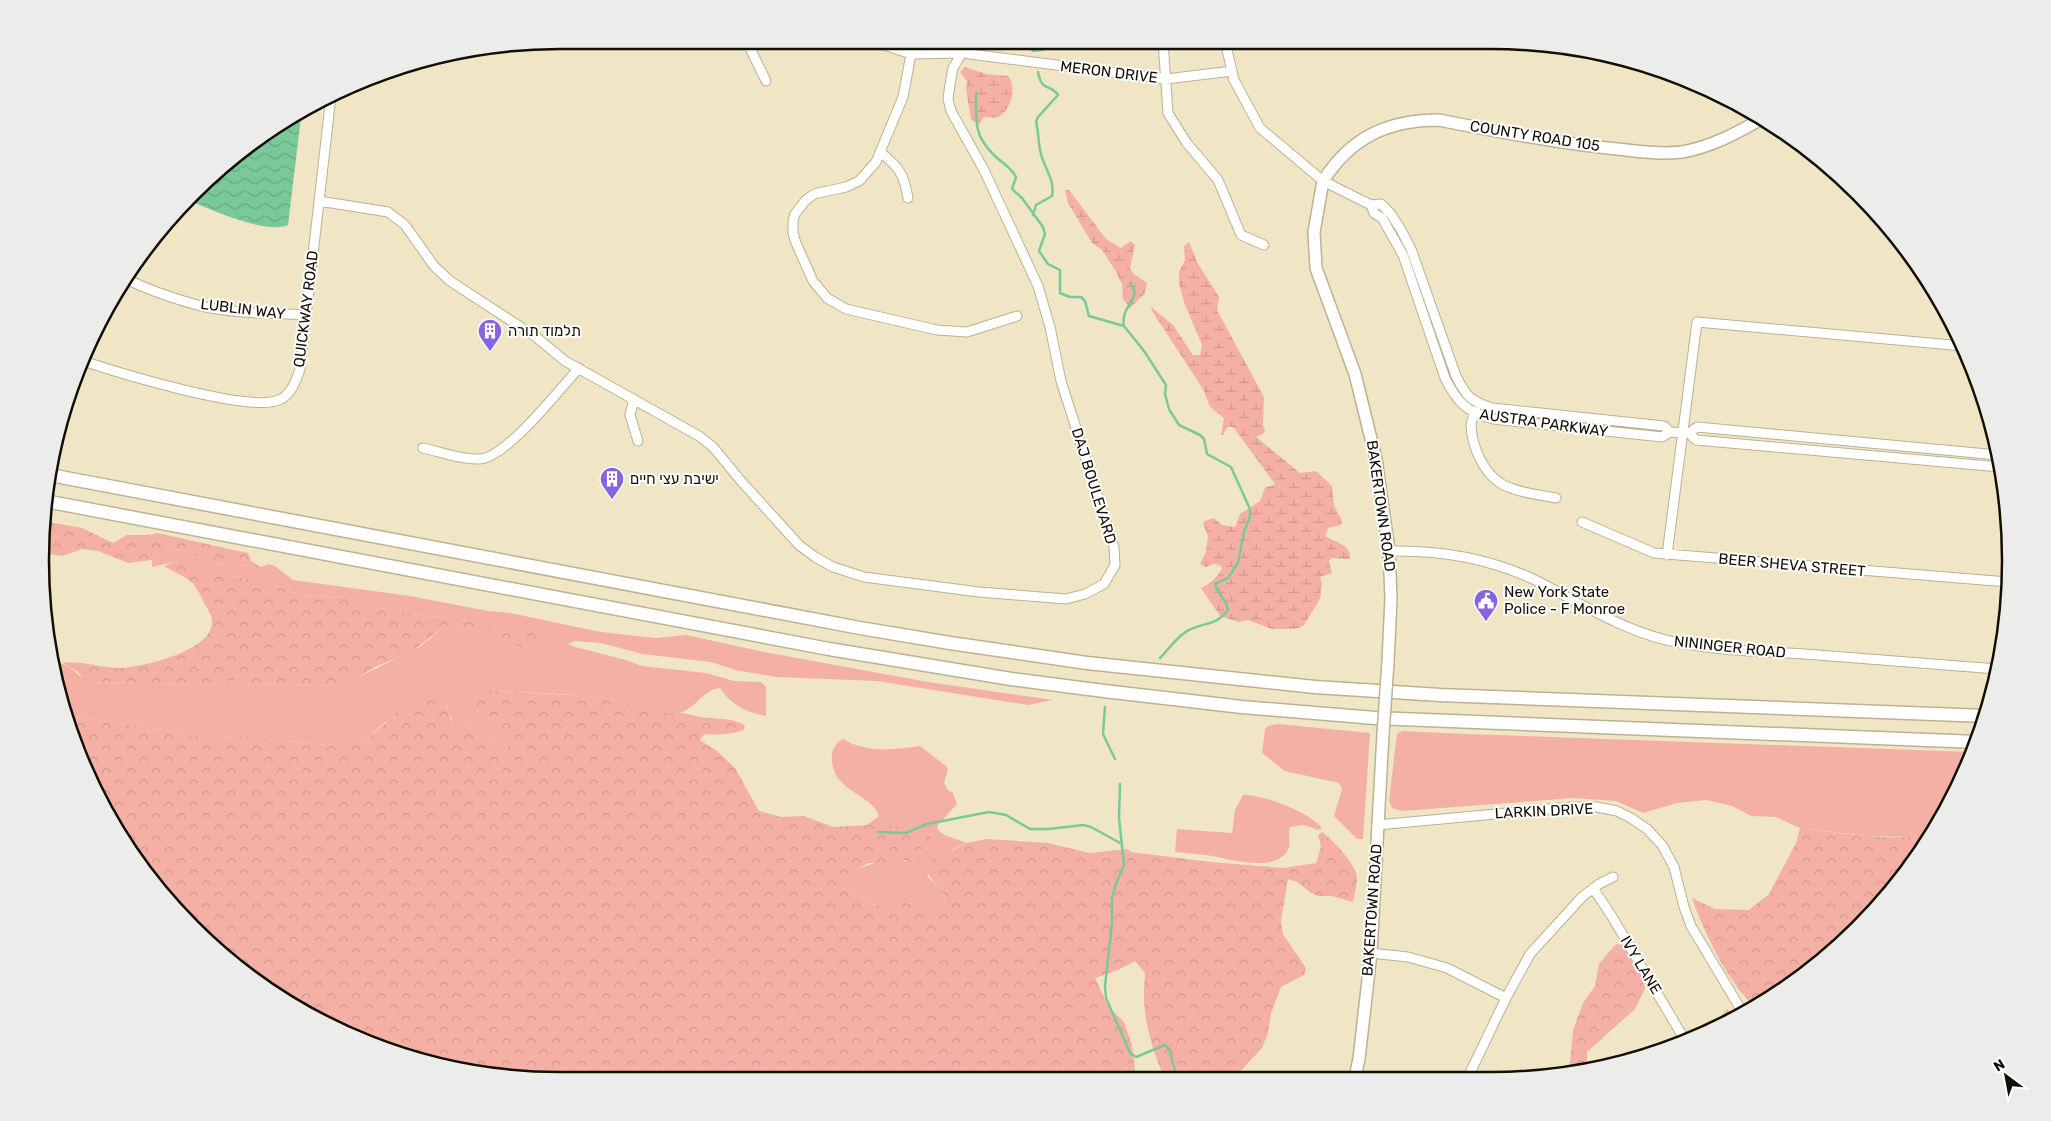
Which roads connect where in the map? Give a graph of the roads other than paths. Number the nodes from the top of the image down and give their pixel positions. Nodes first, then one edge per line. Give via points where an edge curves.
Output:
1 (750, 49) edge
2 (896, 49) edge
3 (959, 49) edge
4 (1164, 49) edge
5 (1227, 49) edge
6 (962, 53) junction
7 (911, 54) junction
8 (1232, 71) junction
9 (1166, 79) junction
10 (766, 81) dead end
11 (330, 104) edge
12 (1755, 122) edge
13 (880, 152) junction
14 (1323, 181) junction
15 (908, 198) dead end
16 (319, 201) junction
17 (1371, 205) junction
18 (1264, 245) dead end
19 (131, 282) edge
20 (306, 316) junction
21 (1017, 316) dead end
22 (1954, 345) edge
23 (89, 363) edge
24 (579, 368) junction
25 (634, 398) junction
26 (1479, 404) junction
27 (1475, 415) junction
28 (1670, 432) junction
29 (1686, 433) junction
30 (638, 441) dead end
31 (423, 448) dead end
32 (1991, 455) edge
33 (1993, 466) edge
34 (56, 476) edge
35 (1556, 498) dead end
36 (52, 502) edge
37 (1582, 522) dead end
38 (1389, 551) junction
39 (1667, 554) junction
40 (2001, 581) edge
41 (1990, 669) edge
42 (1978, 716) edge
43 (1969, 742) edge
44 (1377, 825) junction
45 (1613, 877) dead end
46 (1593, 888) junction
47 (1371, 953) junction
48 (1506, 998) junction
49 (1740, 1007) edge
50 (1682, 1035) edge
51 (1356, 1072) edge
52 (1470, 1072) edge

1 - 10 street
2 - 7 street, MERON DRIVE
3 - 6 street
4 - 9 street
5 - 8 street
6 - 7 street, MERON DRIVE
6 - 9 street, MERON DRIVE
6 - 25 street, DAJ BOULEVARD via 953,68 948,99 951,111 984,170 1038,286 1061,381 1114,546 1115,565 1104,584 1085,594 1066,598 1029,597 872,578 833,567 800,545 713,447
7 - 13 street via 903,97
8 - 9 street, MERON DRIVE
8 - 14 street via 1260,128
9 - 18 street via 1168,113 1186,142 1218,180 1241,235
11 - 16 street, QUICKWAY ROAD
12 - 14 main road, COUNTY ROAD 105 via 1700,148 1659,153 1557,142 1439,120 1421,120 1374,132 1345,154
13 - 15 street via 902,172
13 - 21 street via 876,162 859,181 814,194 795,214 793,233 796,243 819,290 846,309 937,330 967,332
14 - 17 street, AUSTRA PARKWAY
14 - 38 main road, BAKERTOWN ROAD via 1314,232 1316,268 1364,405 1378,469
16 - 20 street, QUICKWAY ROAD
16 - 24 street, DAJ BOULEVARD via 396,216 434,266 450,281
17 - 26 street, AUSTRA PARKWAY via 1381,204 1400,228 1411,249 1456,376 1464,392
17 - 27 street, AUSTRA PARKWAY via 1403,255 1453,395
19 - 20 street, LUBLIN WAY via 202,306
20 - 23 street, QUICKWAY ROAD via 296,381 289,392 271,403 218,398
22 - 29 street via 1696,322
24 - 25 street, DAJ BOULEVARD
24 - 31 street via 509,444 495,454 481,459 468,458
25 - 30 street via 630,415
26 - 27 street
26 - 28 street, AUSTRA PARKWAY via 1664,426
27 - 28 street, AUSTRA PARKWAY via 1662,437
27 - 35 street via 1471,424 1486,470 1501,483
28 - 29 street, AUSTRA PARKWAY
29 - 32 street, AUSTRA PARKWAY via 1697,427
29 - 33 street, AUSTRA PARKWAY via 1696,440
29 - 39 street
34 - 42 highway via 860,628 1087,663 1397,693
36 - 43 highway via 820,647 1095,690 1375,718
37 - 39 street, BEER SHEVA STREET via 1654,554
38 - 41 street, NININGER ROAD via 1445,554 1501,567 1532,579 1619,624 1681,644
38 - 44 main road, BAKERTOWN ROAD, bridge via 1391,598
39 - 40 street, BEER SHEVA STREET
44 - 47 main road, BAKERTOWN ROAD
44 - 49 street, LARKIN DRIVE via 1571,807 1597,807 1631,818 1662,845 1674,866 1691,926
45 - 46 street
46 - 48 street via 1530,954
46 - 50 street, IVY LANE
47 - 48 street via 1408,957 1448,968
47 - 51 main road, BAKERTOWN ROAD
48 - 52 street

